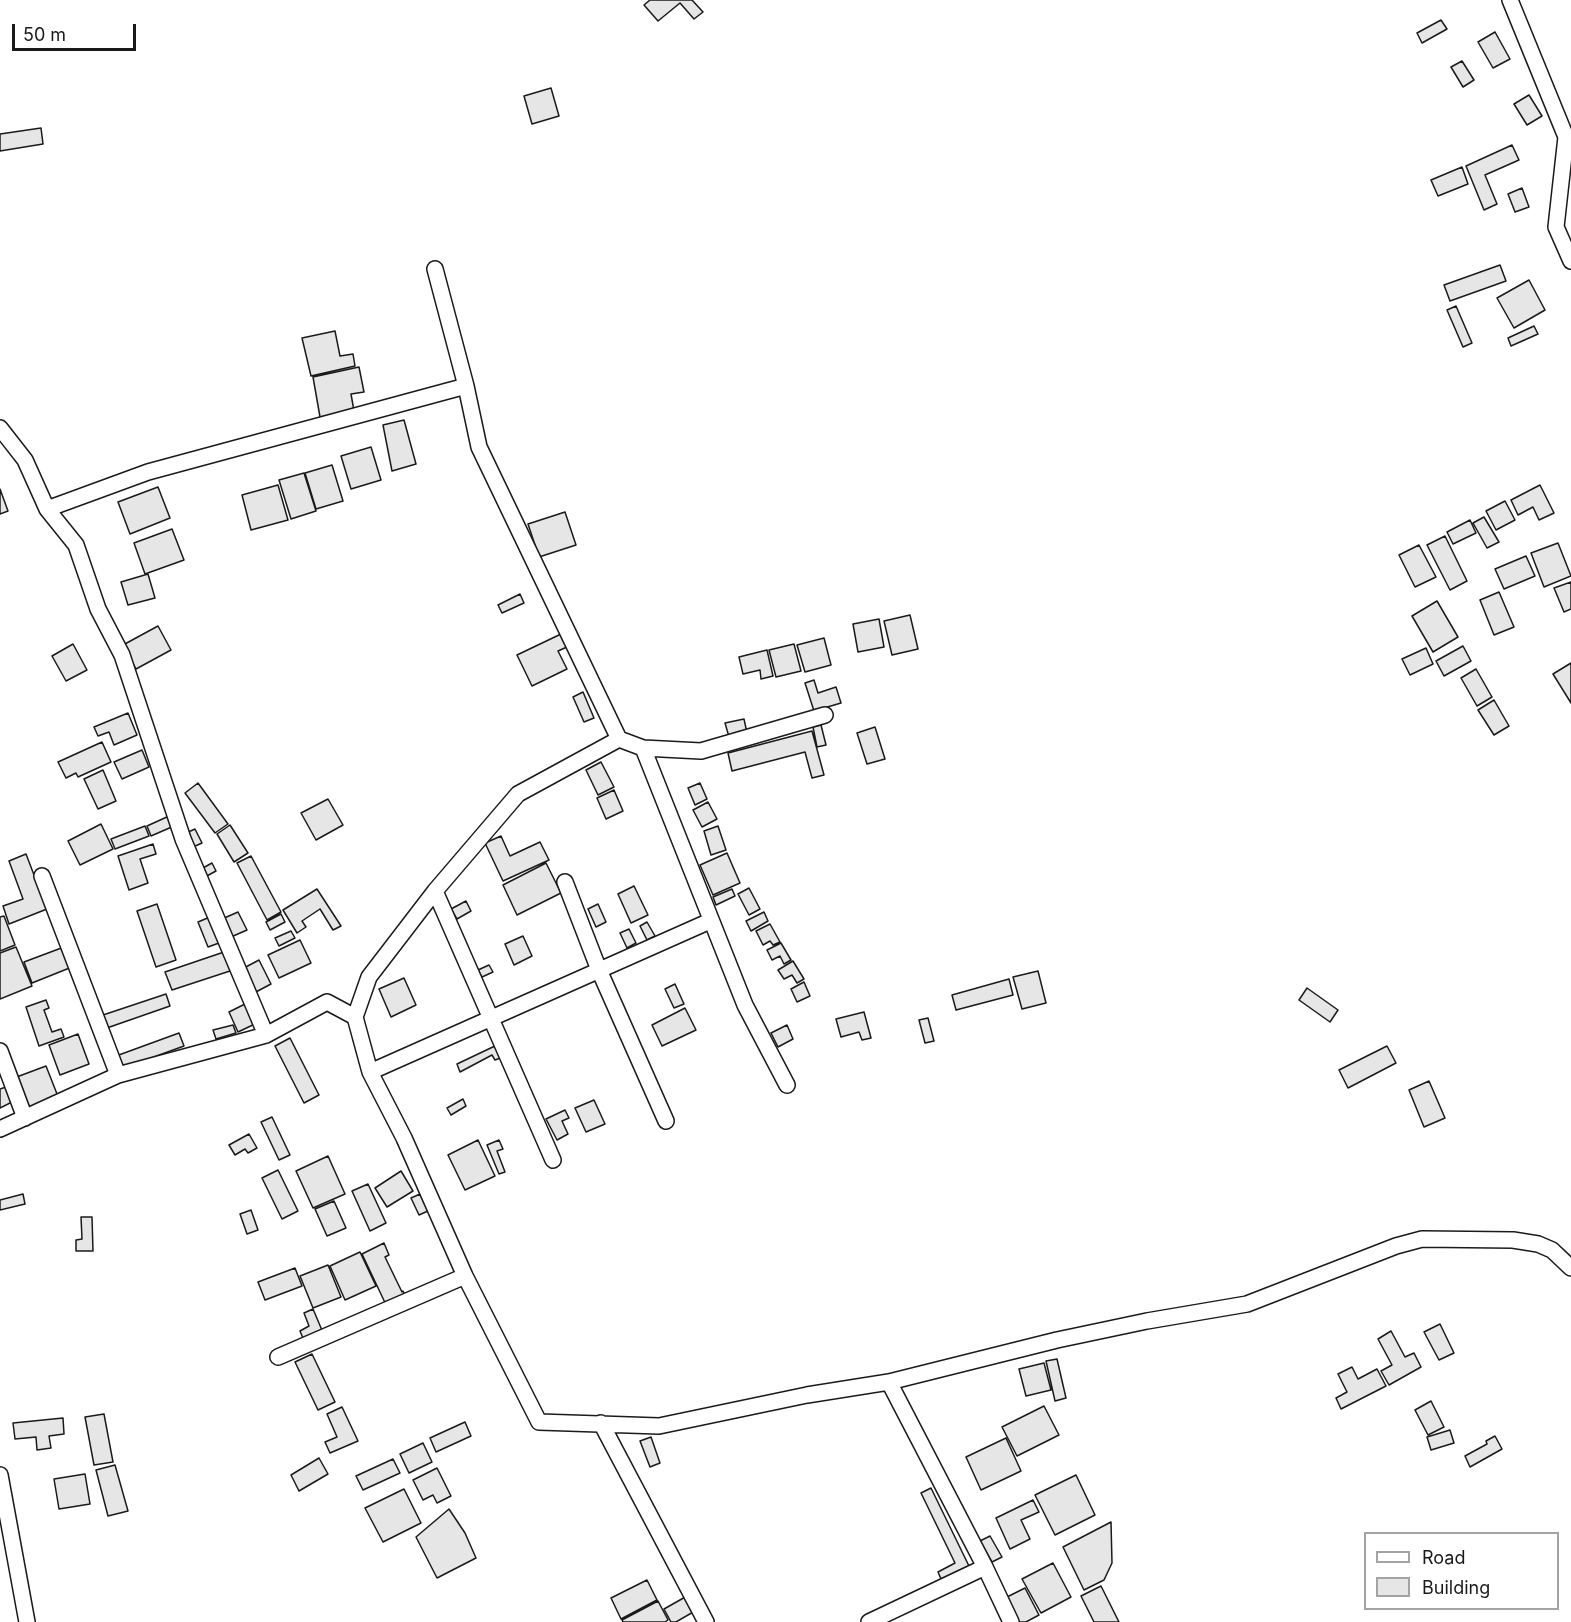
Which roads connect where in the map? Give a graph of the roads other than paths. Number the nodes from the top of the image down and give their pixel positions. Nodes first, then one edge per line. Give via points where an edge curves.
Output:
1 (1510, 0) edge
2 (1563, 225) edge
3 (1571, 261) edge
4 (435, 269) dead end
5 (466, 386) junction
6 (0, 428) edge
7 (47, 509) junction
8 (825, 715) dead end
9 (620, 738) junction
10 (643, 748) junction
11 (42, 876) dead end
12 (565, 882) dead end
13 (435, 891) junction
14 (710, 921) junction
15 (599, 970) junction
16 (355, 1017) junction
17 (490, 1019) junction
18 (266, 1035) junction
19 (0, 1051) edge
20 (370, 1072) junction
21 (118, 1075) junction
22 (788, 1085) dead end
23 (25, 1118) junction
24 (666, 1121) dead end
25 (0, 1129) edge
26 (553, 1160) dead end
27 (1571, 1268) edge
28 (465, 1276) junction
29 (278, 1357) dead end
30 (889, 1382) junction
31 (601, 1423) junction
32 (0, 1475) edge
33 (985, 1567) junction
34 (877, 1620) edge
35 (27, 1622) edge
36 (706, 1622) edge
37 (1011, 1622) edge

1 - 2 street via 1566,137
2 - 3 street
4 - 5 street
5 - 7 street via 148,472
5 - 9 street via 479,447
6 - 7 street via 25,460
7 - 18 street via 76,545 98,609 122,655 183,839
8 - 10 street via 701,751
9 - 10 street
9 - 13 street via 518,794
10 - 14 street
11 - 21 street
12 - 15 street
13 - 16 street via 369,977
13 - 17 street
14 - 15 street
14 - 22 street via 745,1005
15 - 17 street
15 - 24 street
16 - 18 street via 327,1002
16 - 20 street
17 - 20 street
17 - 26 street
18 - 21 street
19 - 23 street
20 - 28 street
21 - 23 street
23 - 25 street
27 - 30 street via 1552,1250 1538,1244 1422,1239 1247,1304 1091,1333
28 - 29 street
28 - 31 street via 538,1422
30 - 31 street via 659,1426
30 - 33 street
31 - 36 street
32 - 35 street
33 - 34 street
33 - 37 street

